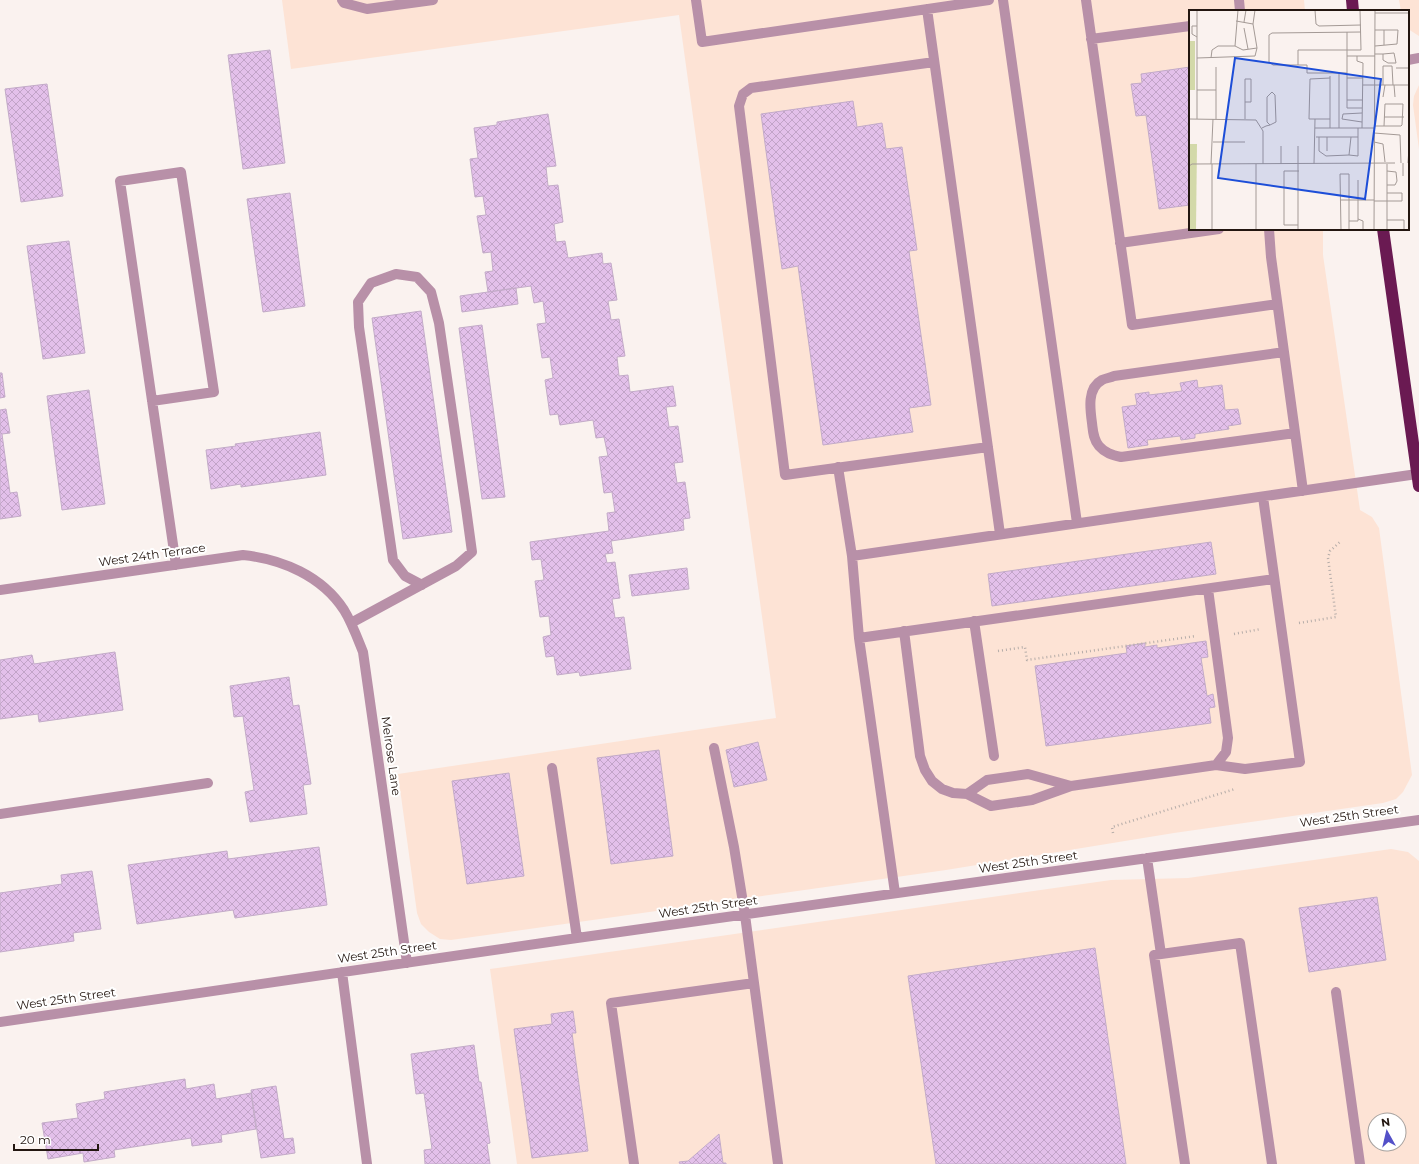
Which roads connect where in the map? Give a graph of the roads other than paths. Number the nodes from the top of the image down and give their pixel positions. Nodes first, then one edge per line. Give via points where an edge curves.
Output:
1 (342, 0) edge
2 (433, 0) edge
3 (696, 0) edge
4 (989, 0) edge
5 (1004, 0) edge
6 (1086, 0) edge
7 (1239, 0) edge
8 (1352, 0) edge
9 (927, 9) junction
10 (1240, 10) edge
11 (1353, 10) edge
12 (1189, 26) edge
13 (1091, 39) junction
14 (1419, 58) edge
15 (1409, 60) edge
16 (934, 62) junction
17 (1212, 230) edge
18 (1269, 230) edge
19 (1383, 230) edge
20 (1120, 243) junction
21 (1277, 304) junction
22 (1284, 352) junction
23 (152, 401) junction
24 (1295, 433) junction
25 (988, 447) junction
26 (1417, 455) edge
27 (838, 467) junction
28 (1418, 480) edge
29 (1303, 491) junction
30 (1263, 496) junction
31 (1077, 523) junction
32 (1000, 534) junction
33 (852, 556) junction
34 (176, 564) junction
35 (305, 573) joint
36 (1274, 579) junction
37 (422, 585) junction
38 (1208, 589) junction
39 (0, 590) edge
40 (974, 621) junction
41 (351, 623) junction
42 (904, 631) junction
43 (859, 638) junction
44 (714, 748) dead end
45 (994, 756) dead end
46 (1216, 766) junction
47 (552, 768) dead end
48 (208, 783) dead end
49 (1071, 786) junction
50 (967, 794) junction
51 (0, 814) edge
52 (1419, 820) edge
53 (1147, 858) junction
54 (895, 894) junction
55 (745, 915) junction
56 (576, 938) junction
57 (1161, 954) junction
58 (407, 962) junction
59 (342, 972) junction
60 (754, 983) junction
61 (1336, 992) dead end
62 (0, 1022) edge
63 (367, 1164) edge
64 (634, 1164) edge
65 (778, 1164) edge
66 (1185, 1164) edge
67 (1272, 1164) edge
68 (1360, 1164) edge

1 - 2 street via 367,9
3 - 9 street via 702,42
4 - 9 street
5 - 31 street
6 - 13 street
7 - 10 street
8 - 11 highway
9 - 16 street
12 - 13 street
13 - 20 street
14 - 15 street
16 - 25 street
16 - 27 street via 751,88 743,94 739,106 785,475
17 - 20 street
18 - 21 street
19 - 26 highway
20 - 21 street via 1132,325
21 - 22 street
22 - 24 street
22 - 24 street via 1114,376 1101,381 1090,398 1094,438 1099,447 1108,454 1121,457
23 - 23 street via 120,181 182,172 214,392
23 - 34 street
24 - 29 street
25 - 27 street
25 - 32 street
26 - 28 highway
27 - 33 street
28 - 29 street
29 - 30 street
30 - 31 street
30 - 36 street
31 - 32 street
32 - 33 street
33 - 43 street
34 - 35 street, West 24th Terrace via 244,555 263,557
34 - 39 street, West 24th Terrace
35 - 41 street, Melrose Lane via 327,590 343,608
36 - 38 street
36 - 46 street via 1300,762 1245,769
37 - 37 street via 456,566 472,552 439,322 431,292 417,277 396,274 371,283 358,302 359,327 393,560 406,576
37 - 41 street
38 - 40 street
38 - 46 street via 1228,738 1226,752
40 - 42 street
40 - 45 street
41 - 58 street, Melrose Lane via 363,652
42 - 43 street
42 - 50 street via 920,756 925,770 932,781 942,789
43 - 54 street
44 - 55 street
46 - 49 street
47 - 56 street
48 - 51 street
49 - 50 street via 1032,800 991,806
49 - 50 street via 1028,774 987,780
52 - 53 street, West 25th Street
53 - 54 street, West 25th Street
53 - 57 street
54 - 55 street, West 25th Street
55 - 56 street, West 25th Street
55 - 60 street
56 - 58 street, West 25th Street
57 - 66 street via 1154,955
57 - 67 street via 1240,943
58 - 59 street, West 25th Street
59 - 62 street, West 25th Street
59 - 63 street
60 - 64 street via 611,1003
60 - 65 street
61 - 68 street

